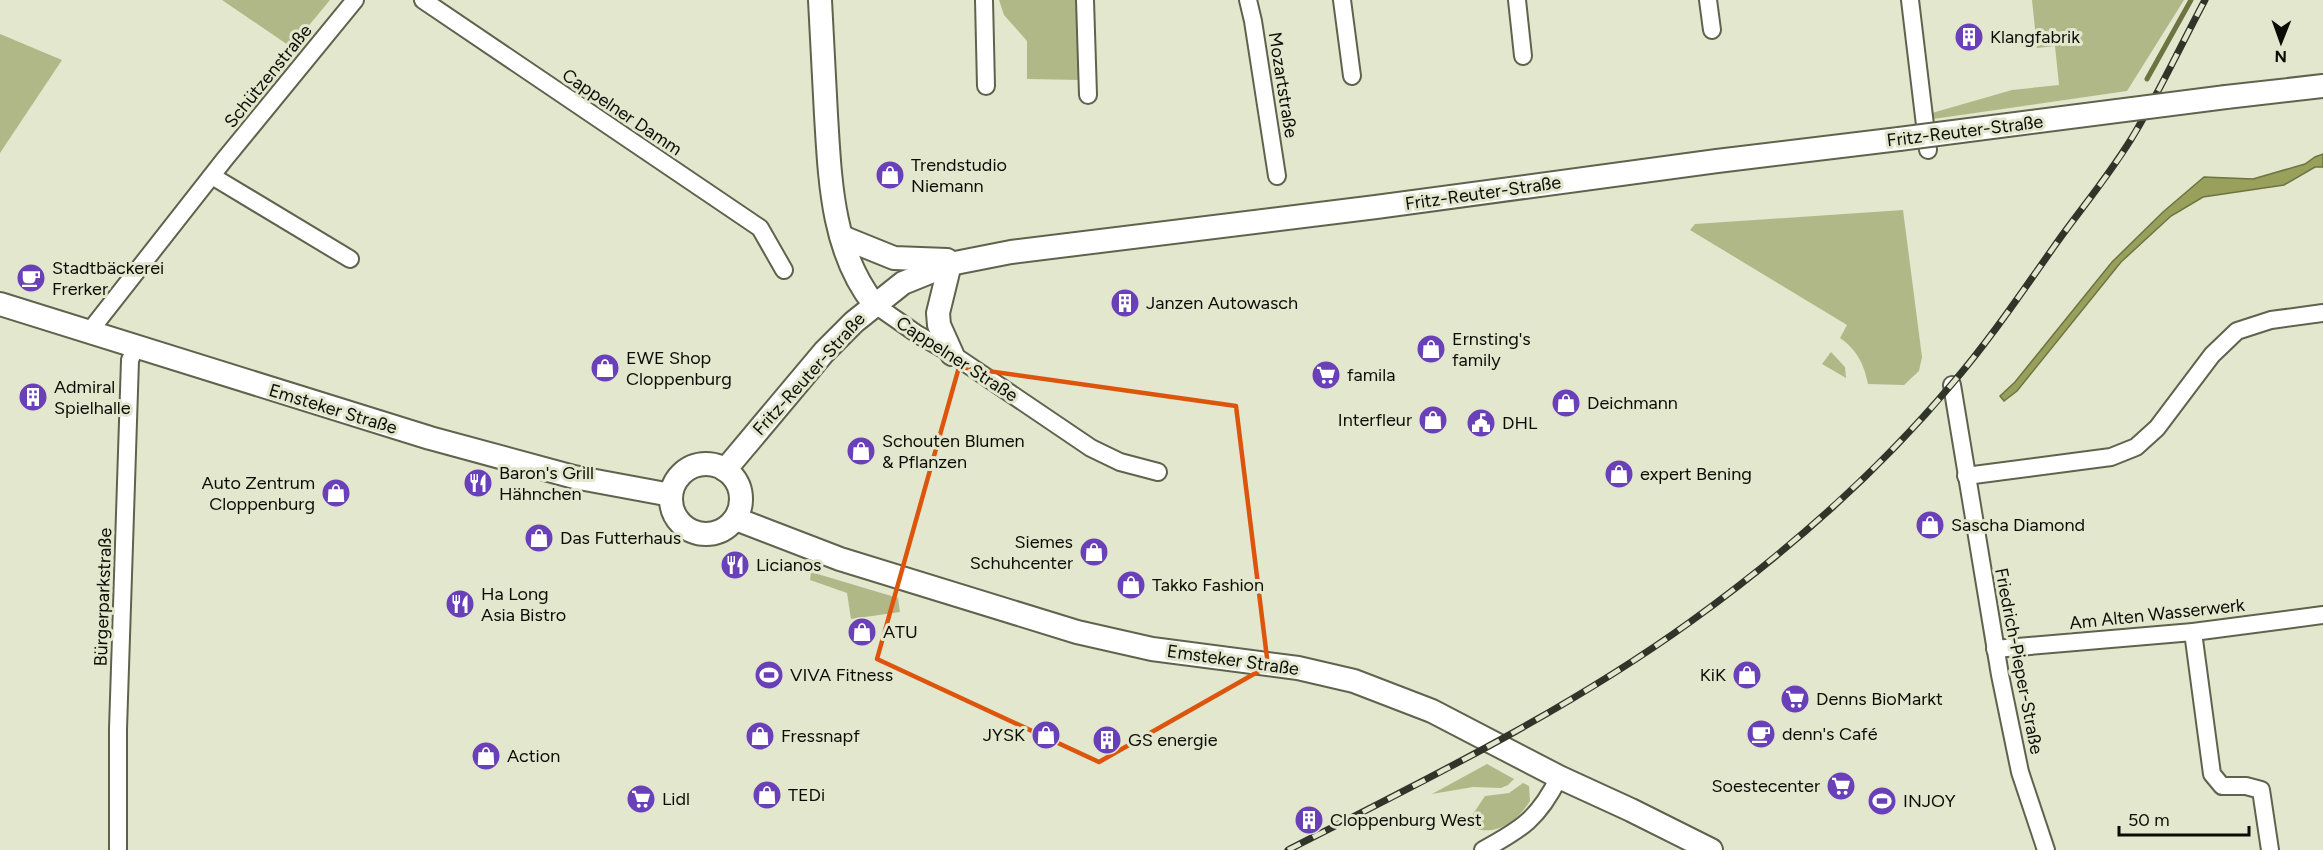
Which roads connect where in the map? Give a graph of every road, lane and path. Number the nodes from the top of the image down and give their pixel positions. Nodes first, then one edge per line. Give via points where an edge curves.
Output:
1 (355, 0) edge
2 (423, 0) edge
3 (820, 0) edge
4 (984, 0) edge
5 (1085, 0) edge
6 (1248, 0) edge
7 (1342, 0) edge
8 (1517, 0) edge
9 (1708, 0) edge
10 (1910, 0) edge
11 (1712, 30) dead end
12 (1523, 56) dead end
13 (1352, 76) dead end
14 (986, 86) dead end
15 (2323, 86) edge
16 (1088, 95) dead end
17 (1928, 150) dead end
18 (1277, 176) dead end
19 (212, 177) junction
20 (842, 237) junction
21 (350, 259) dead end
22 (959, 262) junction
23 (784, 270) dead end
24 (0, 304) edge
25 (874, 304) junction
26 (2323, 313) edge
27 (89, 332) junction
28 (136, 347) junction
29 (952, 354) junction
30 (1952, 385) dead end
31 (725, 470) junction
32 (1158, 472) dead end
33 (1966, 476) junction
34 (671, 495) junction
35 (736, 519) junction
36 (2323, 615) edge
37 (2193, 632) junction
38 (1995, 649) junction
39 (1559, 777) junction
40 (118, 850) edge
41 (1483, 850) edge
42 (1711, 850) edge
43 (2046, 850) edge
44 (2270, 850) edge

1 - 19 street, Schützenstraße
2 - 23 street, Cappelner Damm via 760,228
3 - 20 street, Cappelner Straße via 830,178
4 - 14 street
5 - 16 street
6 - 18 street, Mozartstraße
7 - 13 street
8 - 12 street
9 - 11 street
10 - 17 street
15 - 22 street, Fritz-Reuter-Straße, bridge via 1706,162 1011,252
19 - 21 street
19 - 27 street, Schützenstraße
20 - 22 street via 894,258
20 - 25 street, Cappelner Straße via 859,282
22 - 25 street, Fritz-Reuter-Straße via 903,283
22 - 29 street via 938,313
24 - 27 street, Emsteker Straße
25 - 29 street, Cappelner Straße
25 - 31 street, Fritz-Reuter-Straße via 824,352
26 - 33 street via 2271,320 2237,332 2212,355 2157,428 2136,447 2111,457
27 - 28 street, Emsteker Straße
28 - 34 street, Emsteker Straße via 430,438 574,477
28 - 40 street, Bürgerparkstraße via 130,360
29 - 32 street, Cappelner Straße via 1106,456
30 - 33 street, Friedrich-Pieper-Straße
31 - 34 street via 712,464 694,466 678,478
31 - 35 street via 740,487 741,509
33 - 38 street, Friedrich-Pieper-Straße
34 - 35 street via 675,515 689,530 709,535 729,527
35 - 39 street, Emsteker Straße via 840,559 1077,632 1152,649 1298,668 1354,681 1432,711
36 - 37 street, Am Alten Wasserwerk
37 - 38 street, Am Alten Wasserwerk
37 - 44 street via 2212,774 2222,786 2261,790
38 - 43 street, Friedrich-Pieper-Straße via 2020,772
39 - 41 street via 1530,821
39 - 42 street, Emsteker Straße

